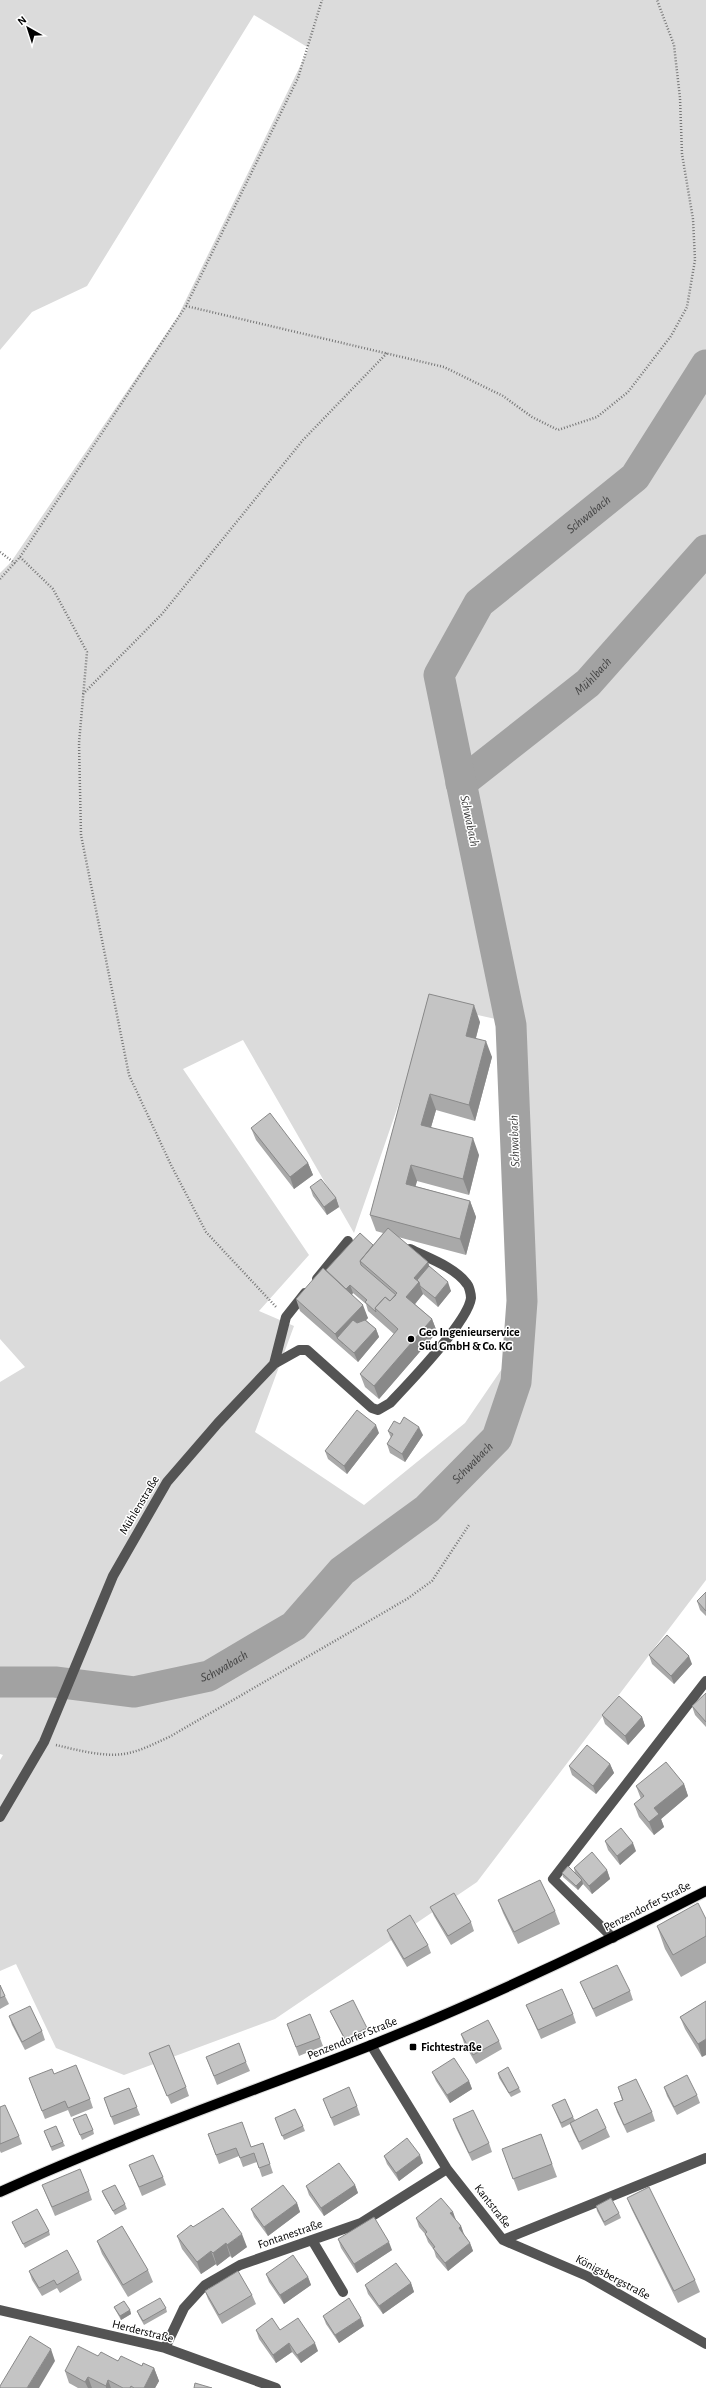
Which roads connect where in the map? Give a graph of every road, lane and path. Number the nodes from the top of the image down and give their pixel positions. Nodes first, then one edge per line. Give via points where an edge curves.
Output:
1 (322, 0) edge
2 (657, 0) edge
3 (186, 306) junction
4 (387, 354) junction
5 (0, 552) edge
6 (20, 557) junction
7 (16, 564) junction
8 (0, 579) edge
9 (83, 694) junction
10 (348, 1241) dead end
11 (410, 1249) edge
12 (286, 1317) junction
13 (274, 1364) junction
14 (469, 1525) dead end
15 (706, 1682) edge
16 (44, 1742) junction
17 (0, 1817) edge
18 (706, 1891) edge
19 (613, 1938) junction
20 (371, 2045) junction
21 (706, 2158) edge
22 (447, 2169) junction
23 (0, 2192) edge
24 (312, 2240) junction
25 (503, 2240) junction
26 (343, 2292) dead end
27 (0, 2310) edge
28 (706, 2344) edge
29 (165, 2348) junction
30 (276, 2388) edge

1 - 3 path via 298,78
2 - 4 path via 674,45 680,98 682,154 693,218 696,260 688,307 671,336 628,392 597,417 558,430 503,396 444,367
3 - 4 path
3 - 6 path
4 - 9 path via 303,440 162,614
5 - 7 path
6 - 7 path
6 - 9 path via 53,589 86,652
7 - 8 path
9 - 12 path via 78,743 81,835 129,1075 206,1232
10 - 12 street, Mühlenstraße
11 - 13 street via 456,1273 467,1284 471,1297 466,1312 450,1334 390,1404 378,1410 372,1408 307,1350 300,1350
12 - 13 street, Mühlenstraße
13 - 16 street, Mühlenstraße via 218,1422 167,1482 113,1576
14 - 16 path via 432,1581 407,1599 171,1736 123,1754 82,1752
15 - 19 street via 553,1879
16 - 17 street, Mühlenstraße
18 - 19 main road, Penzendorfer Straße
19 - 20 main road, Penzendorfer Straße via 506,1988
20 - 22 street, Kantstraße
20 - 23 main road, Penzendorfer Straße via 108,2146
21 - 25 street, Kantstraße
22 - 24 street, Fontanestraße via 361,2223
22 - 25 street, Kantstraße
24 - 26 street
24 - 29 street, Fontanestraße via 240,2265 205,2285 184,2308
25 - 28 street, Königsbergstraße via 587,2276
27 - 29 street, Herderstraße
29 - 30 street, Herderstraße

